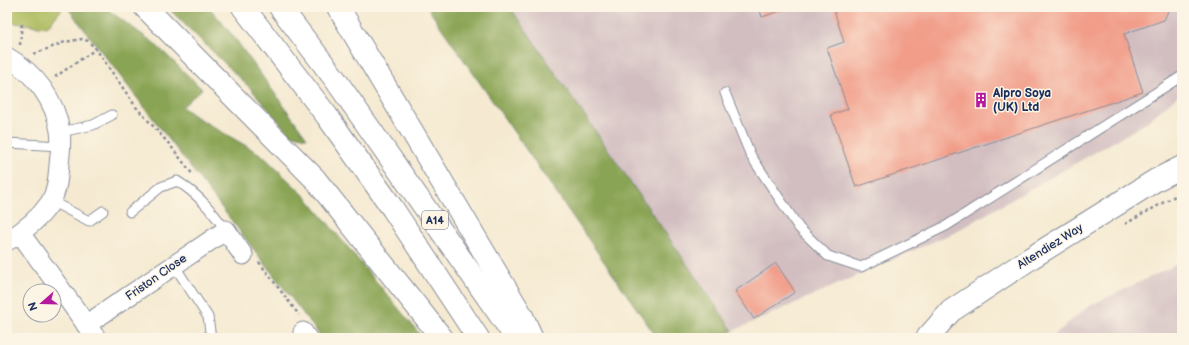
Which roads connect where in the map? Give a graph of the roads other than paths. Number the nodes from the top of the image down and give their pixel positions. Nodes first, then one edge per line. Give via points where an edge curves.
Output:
1 (145, 7) edge
2 (243, 7) edge
3 (280, 7) edge
4 (338, 7) edge
5 (13, 52) edge
6 (1182, 76) edge
7 (725, 93) dead end
8 (112, 115) dead end
9 (61, 139) junction
10 (7, 143) edge
11 (1182, 167) edge
12 (51, 201) junction
13 (103, 211) dead end
14 (130, 212) dead end
15 (226, 230) junction
16 (14, 237) edge
17 (249, 256) road end
18 (174, 265) junction
19 (91, 332) edge
20 (211, 338) edge
21 (442, 338) edge
22 (478, 338) edge
23 (516, 338) edge
24 (532, 338) edge
25 (927, 338) edge

1 - 21 main road via 315,179
2 - 22 main road, A14 via 327,116 385,197
3 - 23 main road, A14 via 336,79
4 - 24 main road via 522,316
5 - 9 street via 52,105
6 - 7 lane via 946,226 861,267 828,256 799,228 751,156
8 - 9 lane
9 - 10 lane
9 - 12 street via 57,184
11 - 25 main road, Altendiez Way via 1136,192 951,311
12 - 13 lane via 88,221
12 - 16 street via 41,215
14 - 15 lane via 161,187 177,181 208,206
15 - 17 street
15 - 18 street, Friston Close
16 - 19 street
18 - 19 street, Friston Close
18 - 20 lane via 208,316

